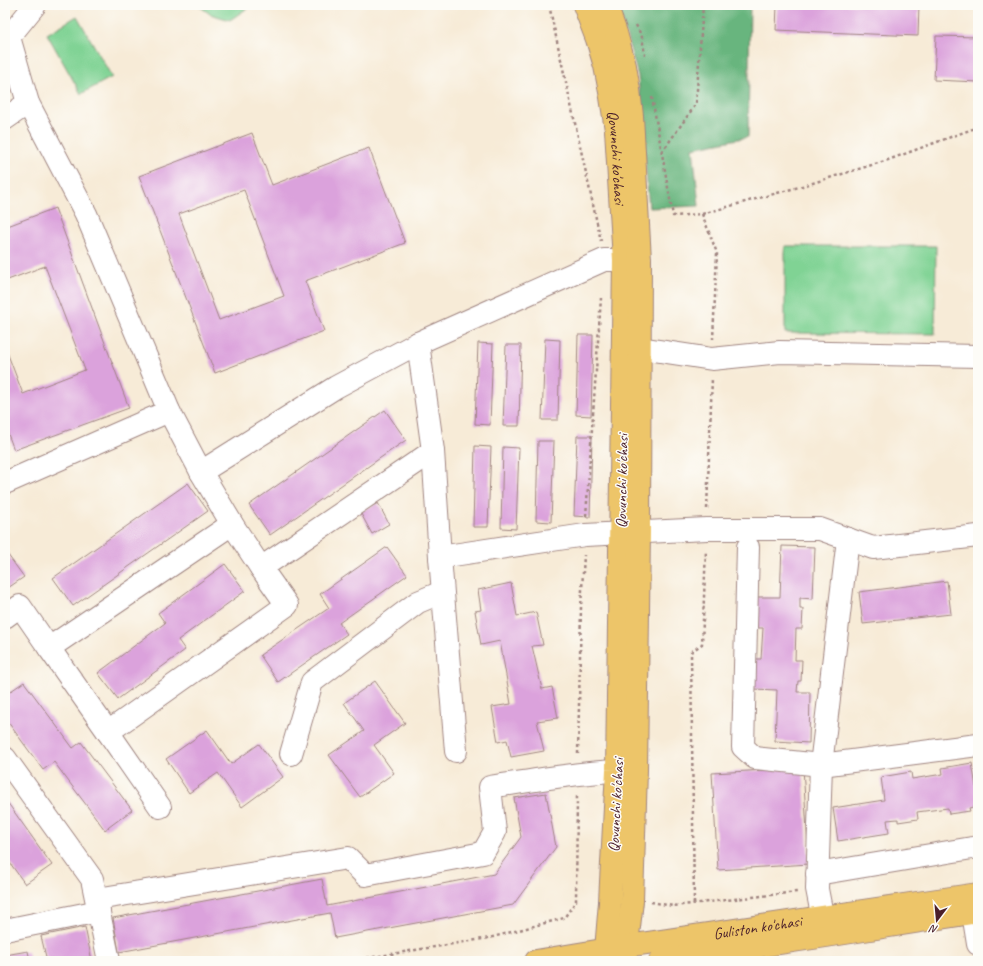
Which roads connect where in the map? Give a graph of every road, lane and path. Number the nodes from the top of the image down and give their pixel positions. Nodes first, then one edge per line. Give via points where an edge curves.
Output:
1 (35, 5) edge
2 (549, 5) edge
3 (584, 5) edge
4 (606, 5) edge
5 (703, 5) edge
6 (28, 103) junction
7 (5, 119) edge
8 (978, 127) edge
9 (662, 152) dead end
10 (673, 216) dead end
11 (623, 260) junction
12 (602, 292) dead end
13 (418, 343) junction
14 (640, 348) junction
15 (978, 356) edge
16 (169, 411) junction
17 (433, 452) junction
18 (201, 472) junction
19 (5, 483) edge
20 (232, 524) junction
21 (707, 529) junction
22 (630, 533) junction
23 (585, 535) junction
24 (978, 536) edge
25 (848, 539) junction
26 (748, 547) dead end
27 (440, 557) junction
28 (261, 568) junction
29 (442, 592) junction
30 (5, 617) edge
31 (49, 648) junction
32 (108, 732) junction
33 (978, 745) edge
34 (456, 751) dead end
35 (291, 754) dead end
36 (5, 758) edge
37 (821, 765) junction
38 (627, 770) junction
39 (577, 774) junction
40 (160, 807) dead end
41 (978, 847) edge
42 (817, 874) junction
43 (694, 904) dead end
44 (98, 905) junction
45 (976, 906) edge
46 (824, 926) junction
47 (5, 930) edge
48 (978, 944) edge
49 (616, 956) edge
50 (109, 961) edge
51 (349, 961) edge
52 (536, 961) edge
53 (660, 961) edge

1 - 6 street via 9,37
2 - 11 path via 596,217
3 - 11 main road, Qovunchi ko'chasi via 605,66 611,97 616,130
4 - 11 main road, Qovunchi ko'chasi via 624,66 632,116
5 - 9 path via 696,104
6 - 7 street
6 - 16 street via 86,214
8 - 10 path via 888,160 806,185 702,214
11 - 13 street
11 - 14 main road, Qovunchi ko'chasi
11 - 22 main road, Qovunchi ko'chasi
12 - 23 path
13 - 17 street
13 - 18 street via 336,387
14 - 15 street via 712,359 780,352
14 - 22 main road, Qovunchi ko'chasi
16 - 18 street
16 - 19 street
17 - 27 street
17 - 28 street
18 - 20 street
20 - 28 street
20 - 31 street
21 - 22 street
21 - 25 street via 820,529
21 - 43 path via 702,644 691,652
22 - 23 street
22 - 38 main road, Qovunchi ko'chasi
23 - 27 street
23 - 39 path
24 - 25 street via 873,548
25 - 37 street
26 - 37 street via 743,747 754,758
27 - 29 street
28 - 32 street via 287,605
29 - 34 street
29 - 35 street via 418,602 312,682
30 - 31 street via 20,606
31 - 32 street
32 - 40 street
33 - 37 street
36 - 44 street via 92,879
37 - 42 street
38 - 39 street
38 - 49 main road, Qovunchi ko'chasi via 611,874 610,902
39 - 44 street via 490,787 495,832 483,853 365,875 348,858
39 - 51 path via 576,901 564,918 489,938
41 - 42 street
42 - 46 street via 817,889
44 - 47 street
44 - 50 street
45 - 46 main road, Guliston ko'chasi
45 - 48 street
46 - 49 main road, Guliston ko'chasi
46 - 53 main road, Guliston ko'chasi
49 - 52 main road, Guliston ko'chasi

